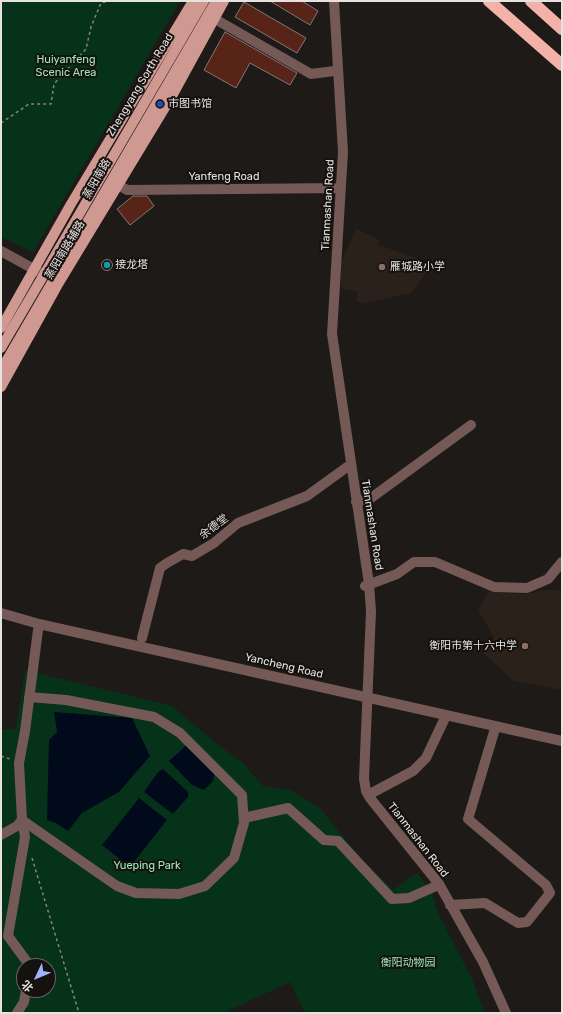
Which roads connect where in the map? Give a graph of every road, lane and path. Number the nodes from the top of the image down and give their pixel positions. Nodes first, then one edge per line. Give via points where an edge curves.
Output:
1 (109, 1) edge
2 (193, 1) edge
3 (204, 1) edge
4 (216, 1) edge
5 (224, 1) edge
6 (329, 1) edge
7 (334, 1) edge
8 (489, 1) edge
9 (498, 1) edge
10 (531, 1) edge
11 (211, 17) junction
12 (509, 18) junction
13 (562, 29) edge
14 (562, 65) edge
15 (334, 71) junction
16 (1, 123) edge
17 (114, 183) junction
18 (339, 188) junction
19 (1, 251) edge
20 (39, 272) junction
21 (1, 328) edge
22 (1, 348) edge
23 (1, 370) edge
24 (1, 387) edge
25 (471, 425) dead end
26 (347, 467) junction
27 (356, 502) junction
28 (562, 562) edge
29 (367, 585) junction
30 (1, 613) edge
31 (1, 620) edge
32 (38, 630) junction
33 (142, 638) dead end
34 (29, 697) junction
35 (365, 700) junction
36 (444, 720) junction
37 (494, 732) junction
38 (562, 741) edge
39 (562, 747) edge
40 (368, 795) junction
41 (244, 818) junction
42 (22, 820) junction
43 (1, 835) edge
44 (25, 836) junction
45 (434, 886) junction
46 (450, 905) junction
47 (24, 958) edge
48 (25, 998) edge
49 (17, 1013) edge
50 (79, 1013) edge
51 (500, 1013) edge
52 (506, 1013) edge

1 - 16 path via 101,3 86,49 54,84 50,104 29,104
2 - 20 main road, 蒸阳南路辅路 via 71,204
3 - 20 main road, Zhengyang Sorth Road
4 - 11 main road, 蒸阳南路
5 - 11 main road
6 - 15 street, Tianmashan Road
7 - 18 street, Tianmashan Road via 343,152
8 - 12 highway
9 - 12 highway
10 - 13 highway
11 - 15 street via 312,74
11 - 17 main road, 蒸阳南路
12 - 14 highway
15 - 18 street, Tianmashan Road
17 - 18 street, Yanfeng Road via 127,190
17 - 23 main road, 蒸阳南路
17 - 24 main road, 蒸阳南路辅路
18 - 26 street, Tianmashan Road via 329,334
18 - 27 street, Tianmashan Road via 332,334
19 - 20 street
20 - 21 main road, 蒸阳南路辅路
20 - 22 main road, Zhengyang Sorth Road
25 - 27 street via 371,498
26 - 29 street, Tianmashan Road
26 - 33 street, 余德堂 via 307,496 238,523 214,544 192,556 183,554 160,568
27 - 29 street, Tianmashan Road
28 - 29 street via 548,579 527,588 494,587 435,562 414,562 397,574
29 - 35 street, Tianmashan Road
30 - 35 street, Yancheng Road
31 - 32 street, Yancheng Road
32 - 34 street
32 - 35 street, Yancheng Road
34 - 41 street via 66,700 154,717 180,733 242,795
34 - 42 street via 19,763
35 - 36 street, Yancheng Road
35 - 38 street, Yancheng Road
35 - 40 street, Tianmashan Road via 364,779
35 - 45 street, Tianmashan Road via 360,781 362,793 366,802
36 - 37 street, Yancheng Road
36 - 40 street via 426,758 413,771
37 - 39 street, Yancheng Road
37 - 46 street via 468,819 546,885 550,893 527,922 518,923 485,903
40 - 46 street, Tianmashan Road via 439,884
41 - 42 street via 234,858 205,886 179,894 136,893 117,886
41 - 45 street via 288,808 324,840 338,841 392,899 409,898
42 - 43 street
42 - 44 street
44 - 47 street via 8,936
44 - 50 path
45 - 51 street, Tianmashan Road via 478,965
46 - 52 street, Tianmashan Road via 483,962
48 - 49 street

